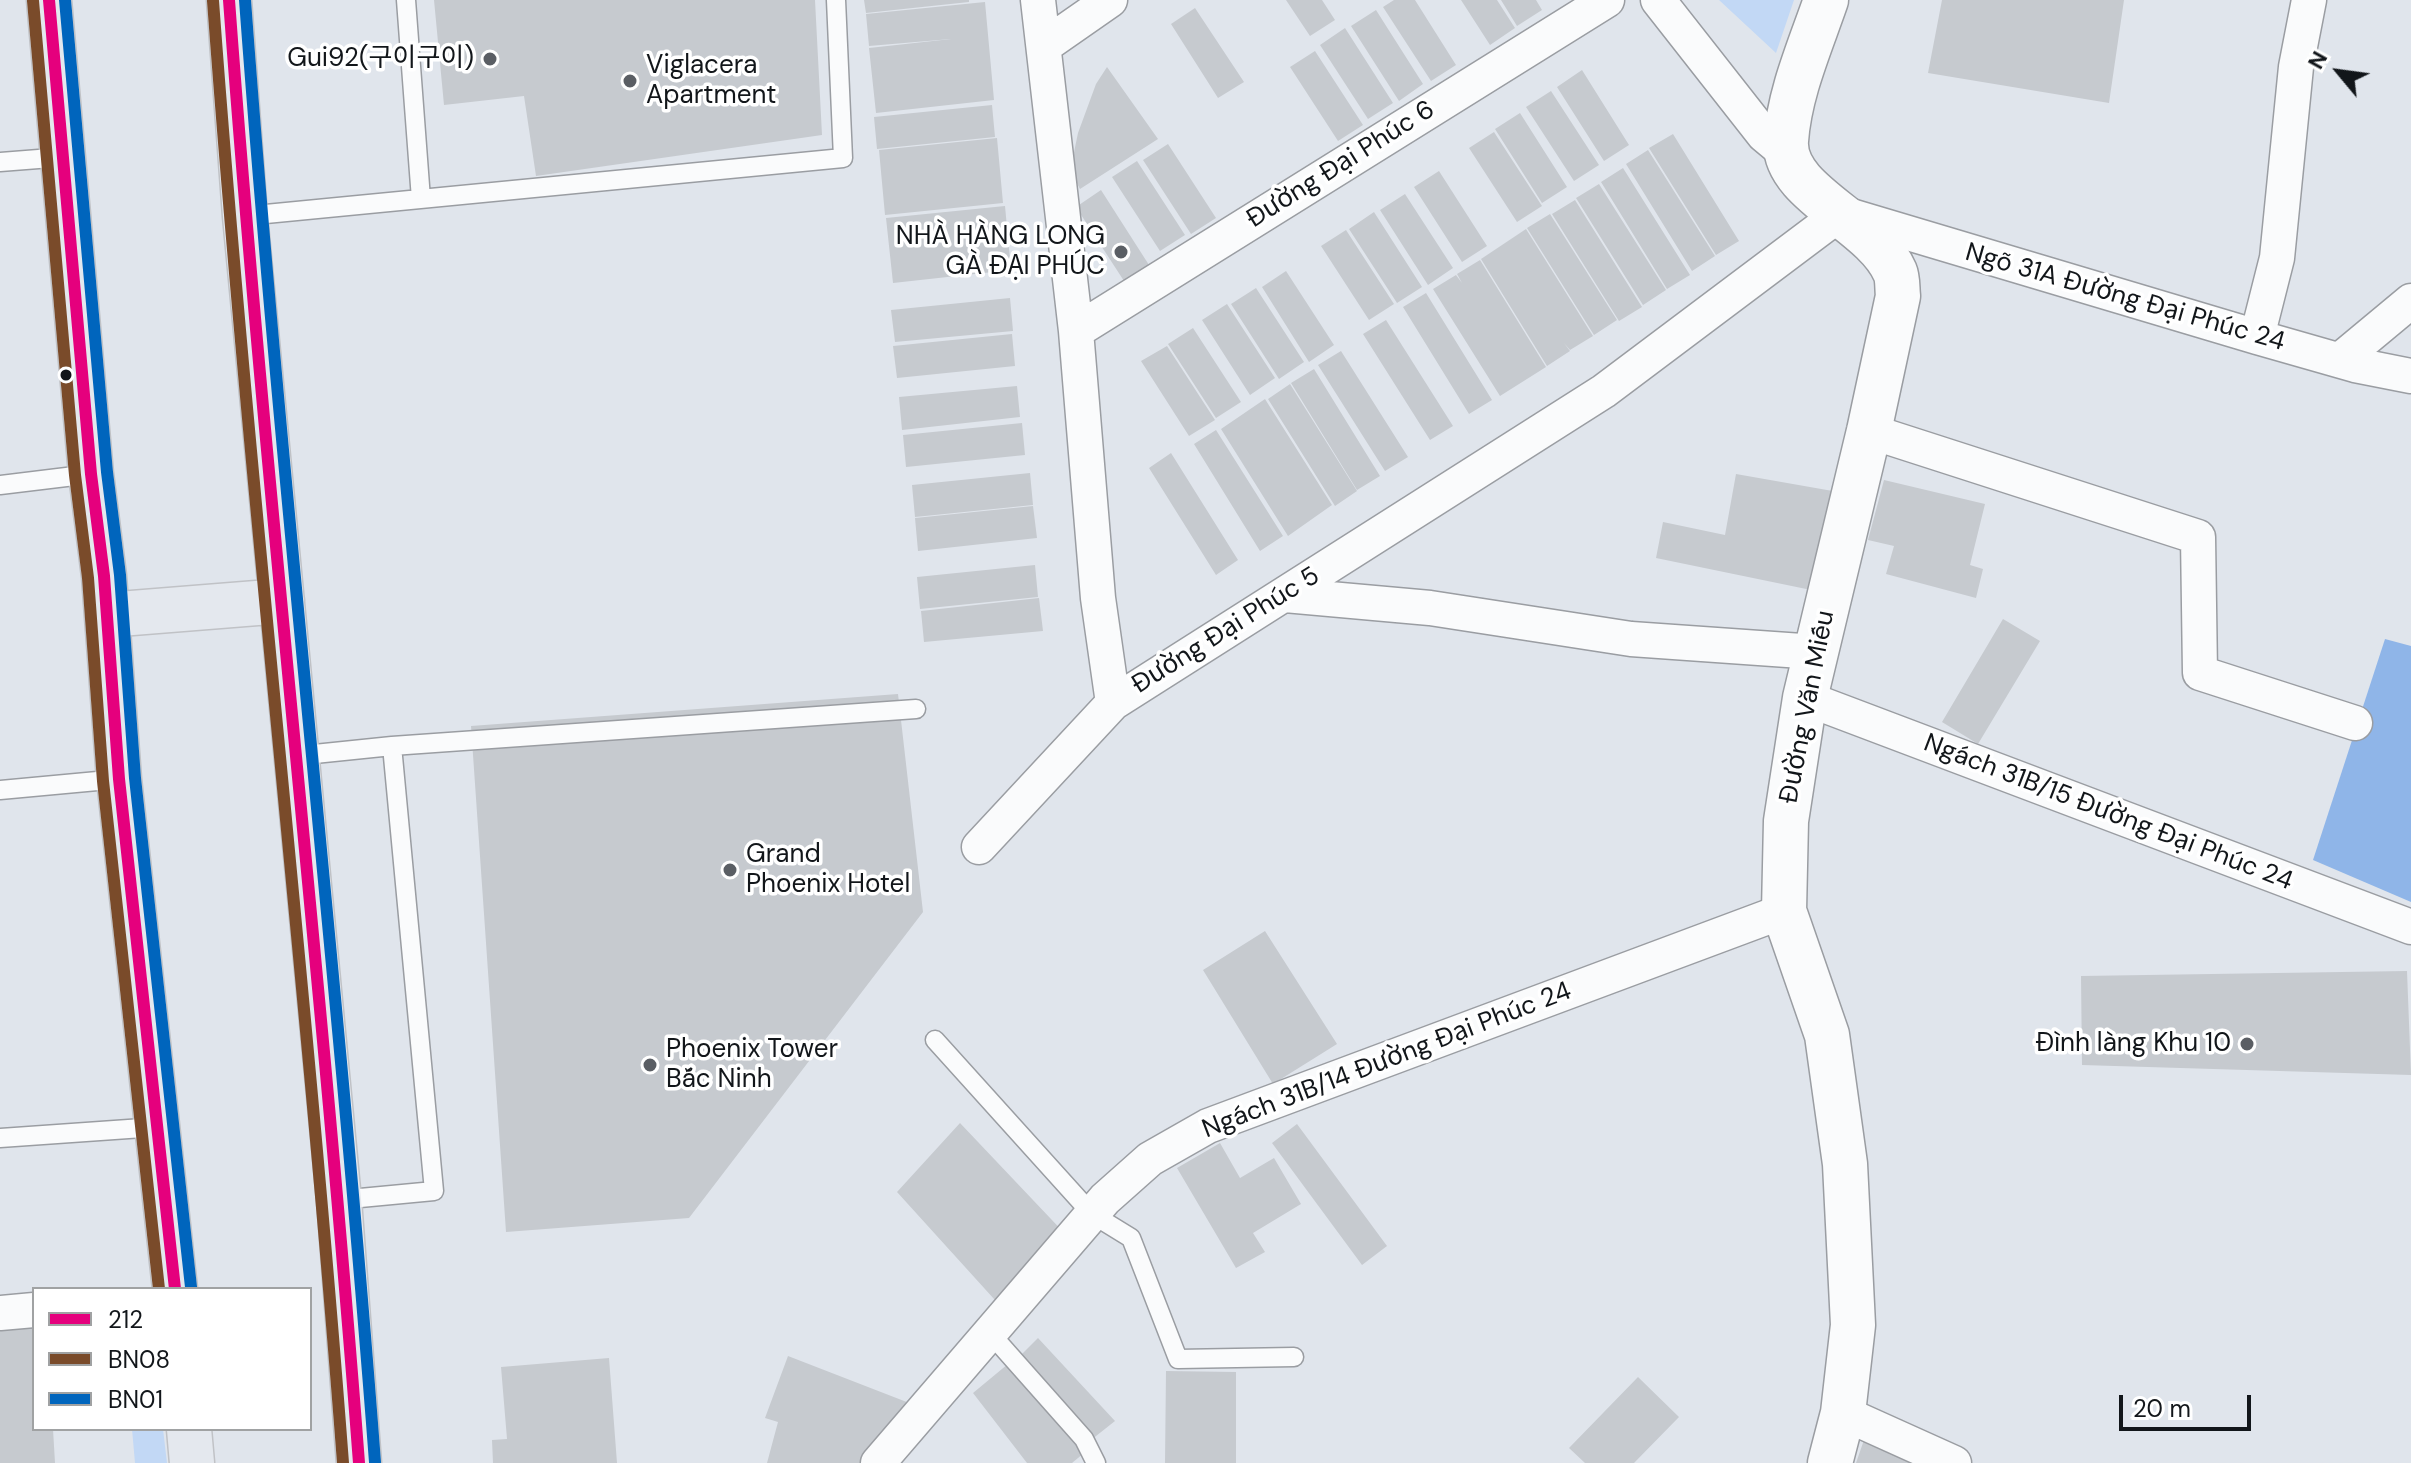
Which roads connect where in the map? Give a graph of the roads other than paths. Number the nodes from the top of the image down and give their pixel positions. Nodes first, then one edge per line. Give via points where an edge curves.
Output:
1 (49, 0) edge
2 (229, 0) edge
3 (406, 0) edge
4 (836, 0) edge
5 (1038, 0) edge
6 (1110, 0) edge
7 (1607, 0) edge
8 (1658, 0) edge
9 (1826, 0) edge
10 (2309, 0) edge
11 (1044, 46) junction
12 (1788, 155) junction
13 (64, 157) junction
14 (0, 162) edge
15 (421, 199) junction
16 (1841, 213) junction
17 (245, 216) junction
18 (2411, 301) edge
19 (1076, 331) junction
20 (2257, 337) junction
21 (2340, 360) junction
22 (2411, 376) edge
23 (1869, 431) junction
24 (91, 474) junction
25 (0, 485) edge
26 (1285, 595) junction
27 (282, 601) junction
28 (107, 615) junction
29 (1816, 652) junction
30 (1805, 698) junction
31 (1113, 703) junction
32 (916, 709) dead end
33 (2355, 723) dead end
34 (392, 746) junction
35 (295, 756) junction
36 (119, 779) junction
37 (0, 790) edge
38 (979, 847) dead end
39 (1784, 911) junction
40 (2411, 927) edge
41 (935, 1040) dead end
42 (158, 1127) junction
43 (0, 1138) edge
44 (339, 1200) junction
45 (1092, 1214) junction
46 (175, 1287) edge
47 (32, 1310) edge
48 (0, 1313) edge
49 (990, 1333) junction
50 (1294, 1357) dead end
51 (1843, 1413) junction
52 (189, 1431) edge
53 (192, 1463) edge
54 (359, 1463) edge
55 (878, 1463) edge
56 (1096, 1463) edge
57 (1830, 1463) edge
58 (1954, 1463) edge

1 - 13 main road
2 - 17 main road
3 - 15 lane
4 - 15 lane via 843,158
5 - 11 street, Đường Đại Phúc 5
6 - 11 street
7 - 19 street, Đường Đại Phúc 6
8 - 12 street via 1764,135
9 - 12 street via 1794,100 1785,143
10 - 20 street via 2296,67 2277,258
11 - 19 street, Đường Đại Phúc 5
12 - 16 street, Đường Văn Miếu via 1805,187
13 - 14 lane
13 - 24 main road
15 - 17 lane
16 - 20 street, Ngõ 31A Đường Đại Phúc 24
16 - 23 street, Đường Văn Miếu via 1880,247 1896,274 1898,296
16 - 26 street, Đường Đại Phúc 5 via 1604,391
17 - 27 main road
18 - 21 street
19 - 31 street, Đường Đại Phúc 5 via 1098,598
20 - 21 street, Ngõ 31A Đường Đại Phúc 24
21 - 22 street, Ngõ 31A Đường Đại Phúc 24
23 - 29 street, Đường Văn Miếu
23 - 33 street via 2198,537 2200,673
24 - 25 lane
24 - 28 main road
26 - 29 street via 1430,608 1631,639
26 - 31 street, Đường Đại Phúc 5
27 - 28 main road
27 - 35 main road
28 - 36 main road
29 - 30 street, Đường Văn Miếu
30 - 39 street, Đường Văn Miếu via 1786,821
30 - 40 street, Ngách 31B/15 Đường Đại Phúc 24
31 - 38 street
32 - 34 lane
34 - 35 lane
34 - 44 lane via 434,1191
35 - 44 main road
36 - 37 lane
36 - 42 main road
39 - 45 street, Ngách 31B/14 Đường Đại Phúc 24 via 1208,1126 1150,1159
39 - 51 street, Đường Văn Miếu via 1827,1035 1845,1164 1853,1325
41 - 45 lane
42 - 43 lane
42 - 46 main road
44 - 54 main road
45 - 49 street, Ngách 31B/14 Đường Đại Phúc 24
45 - 50 lane via 1131,1238 1178,1359
47 - 48 street
49 - 55 street, Ngách 31B/14 Đường Đại Phúc 24
49 - 56 lane via 1084,1439
51 - 57 street, Đường Văn Miếu
51 - 58 street
52 - 53 main road

